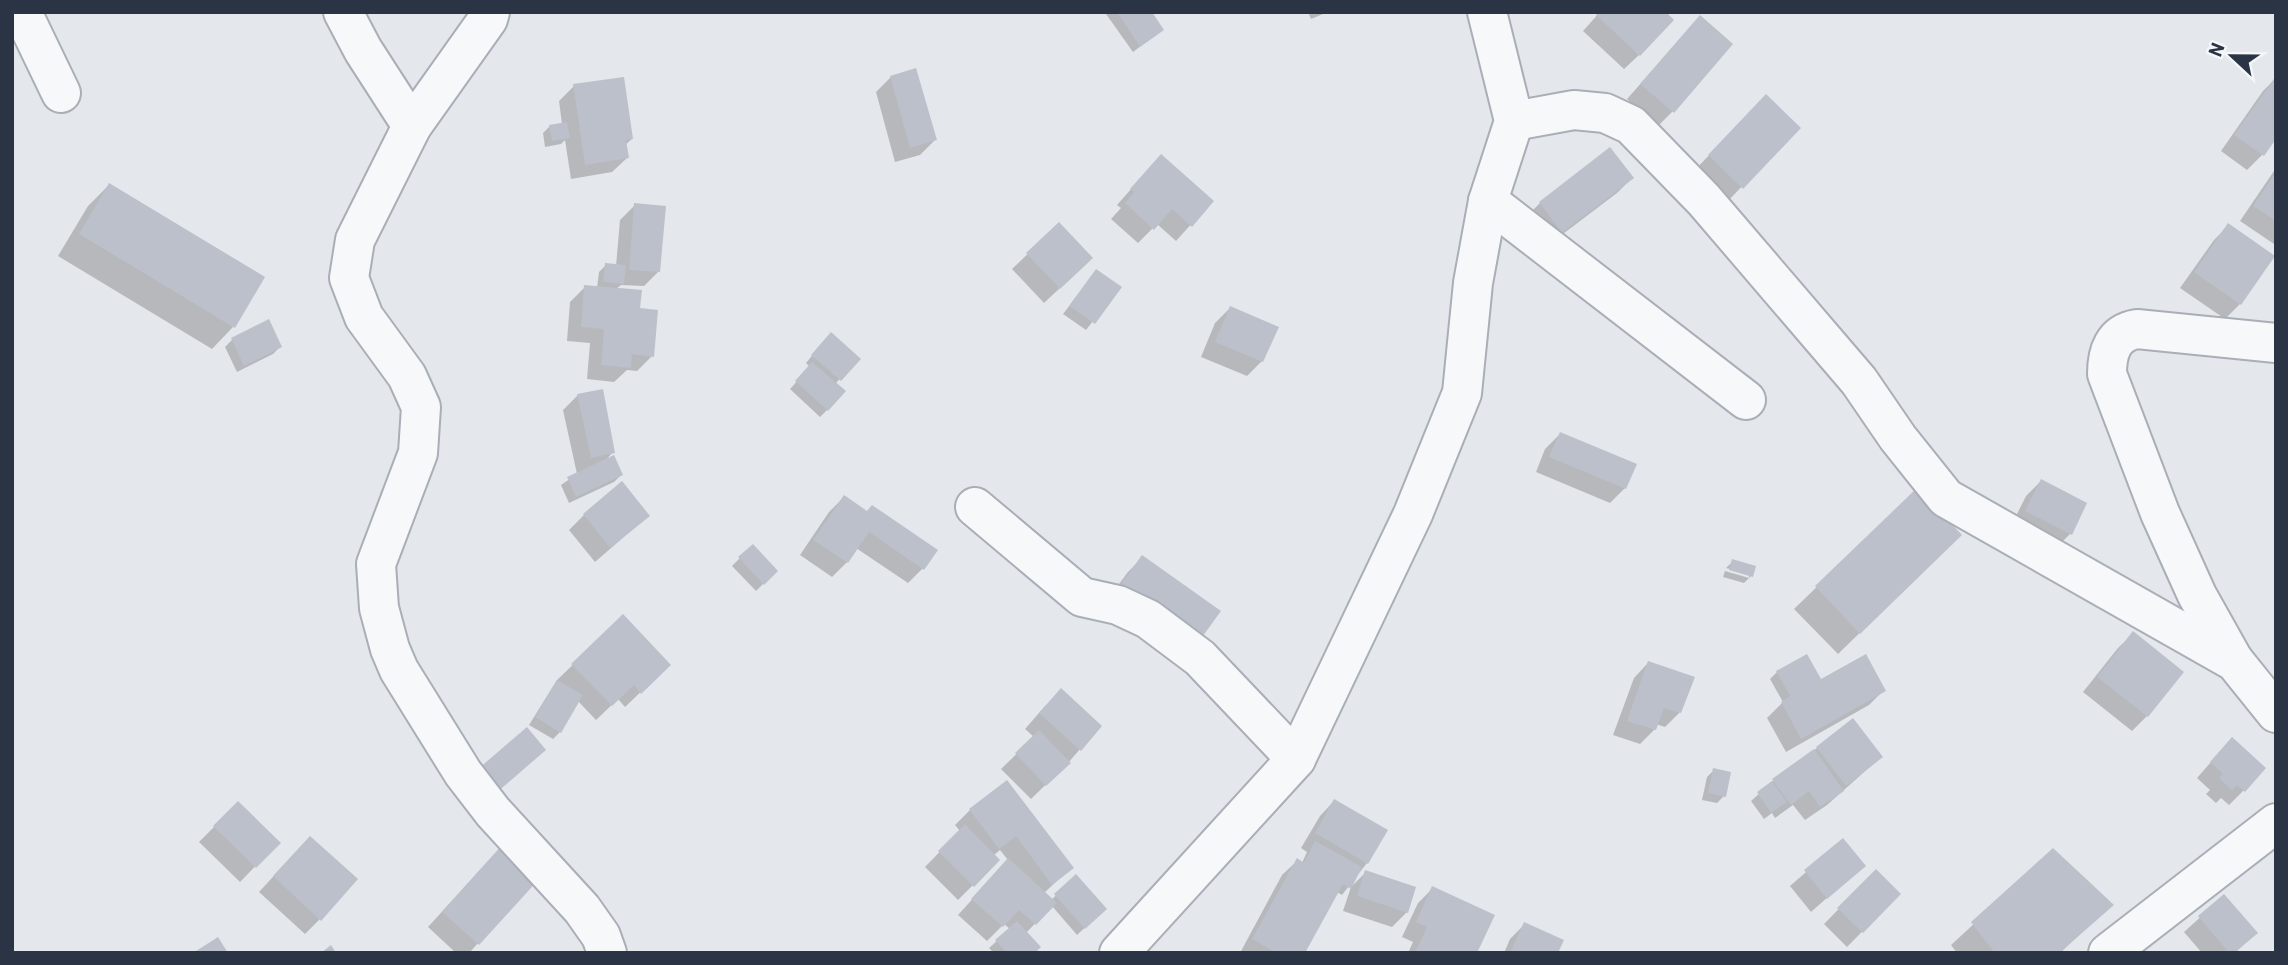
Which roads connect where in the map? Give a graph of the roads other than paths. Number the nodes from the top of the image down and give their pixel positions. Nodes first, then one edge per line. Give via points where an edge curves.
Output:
1 (22, 12) edge
2 (343, 12) edge
3 (490, 12) edge
4 (1487, 12) edge
5 (61, 93) dead end
6 (1514, 121) junction
7 (412, 126) junction
8 (1488, 201) junction
9 (2276, 343) edge
10 (1746, 400) dead end
11 (975, 507) dead end
12 (2235, 662) junction
13 (2276, 713) edge
14 (1296, 759) junction
15 (2276, 823) edge
16 (607, 953) edge
17 (1119, 953) edge
18 (2108, 953) edge

1 - 5 street
2 - 7 street
3 - 7 street
4 - 6 street
6 - 8 street
6 - 12 street via 1574,110 1605,114 1631,125 1704,200 1859,381 1946,498
7 - 16 street via 355,240 349,278 364,317 407,376 421,407 418,453 376,564 379,608 400,670 463,774 582,909
8 - 10 street
8 - 14 street via 1473,283 1462,393 1413,514
9 - 12 street via 2137,329 2120,336 2107,358 2107,374 2160,513 2197,596
11 - 14 street via 1082,597 1118,605 1149,619 1200,657
12 - 13 street
14 - 17 street
15 - 18 street

